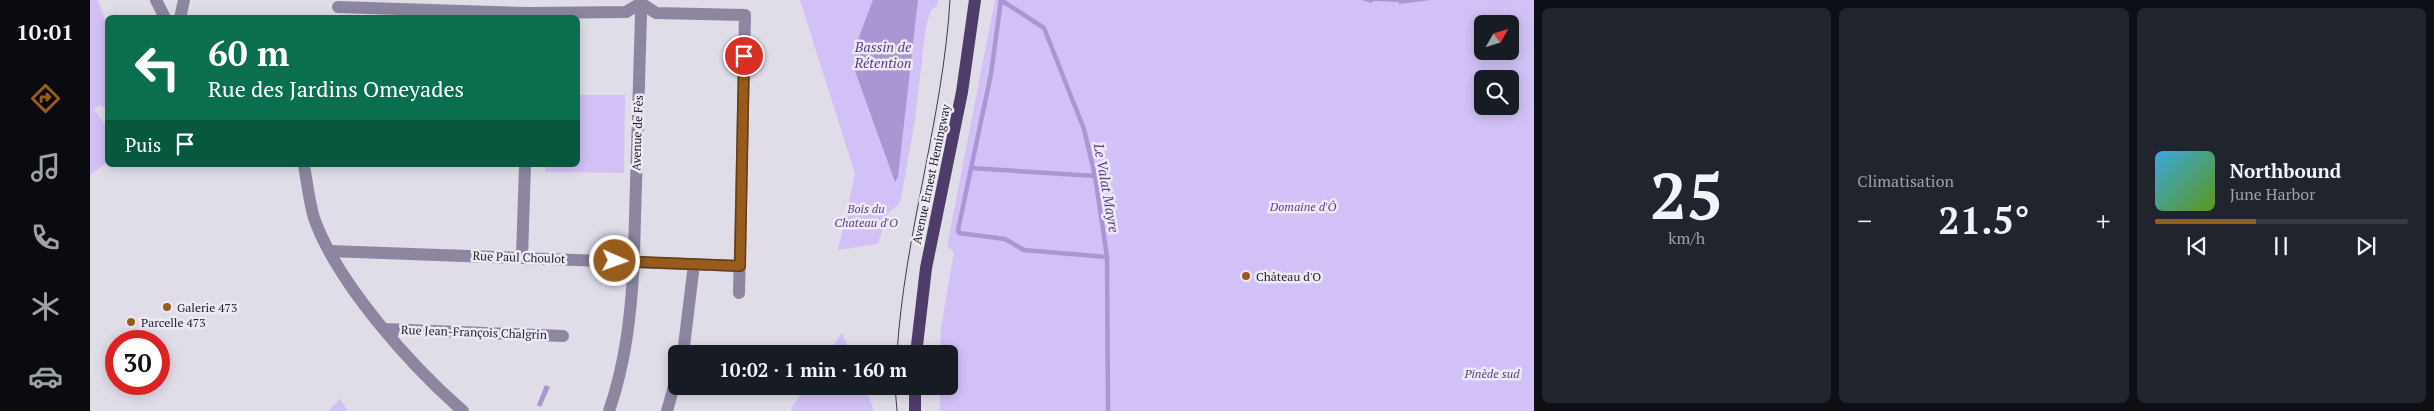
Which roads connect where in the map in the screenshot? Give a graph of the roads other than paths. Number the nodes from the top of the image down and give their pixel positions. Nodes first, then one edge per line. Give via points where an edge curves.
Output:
1 (156, 0) edge
2 (184, 0) edge
3 (975, 0) edge
4 (641, 6) edge
5 (337, 8) edge
6 (430, 14) edge
7 (164, 15) edge
8 (181, 15) edge
9 (527, 15) edge
10 (304, 167) edge
11 (524, 167) edge
12 (329, 251) junction
13 (522, 257) junction
14 (634, 257) junction
15 (694, 264) junction
16 (740, 266) junction
17 (739, 293) dead end
18 (384, 328) junction
19 (563, 336) dead end
20 (684, 345) edge
21 (917, 345) edge
22 (672, 395) edge
23 (915, 395) edge
24 (463, 411) edge
25 (608, 411) edge
26 (667, 411) edge
27 (915, 411) edge

1 - 7 street
2 - 8 street
3 - 21 main road, Avenue Ernest Hemingway via 962,92 926,268
4 - 9 street via 626,12
4 - 14 street, Avenue de Fès
4 - 16 street via 656,13 745,15
5 - 6 street
6 - 9 street
10 - 12 street via 314,218
11 - 13 street
12 - 13 street, Rue Paul Choulot
12 - 18 street via 343,275
13 - 14 street, Rue Paul Choulot
14 - 15 street, Rue Paul Choulot
14 - 25 street, Avenue de Fès via 629,330 621,371
15 - 16 street, Rue Paul Choulot
15 - 20 street
16 - 17 street
18 - 19 street, Rue Jean-François Chalgrin
18 - 24 street via 408,358
22 - 26 street
23 - 27 main road

